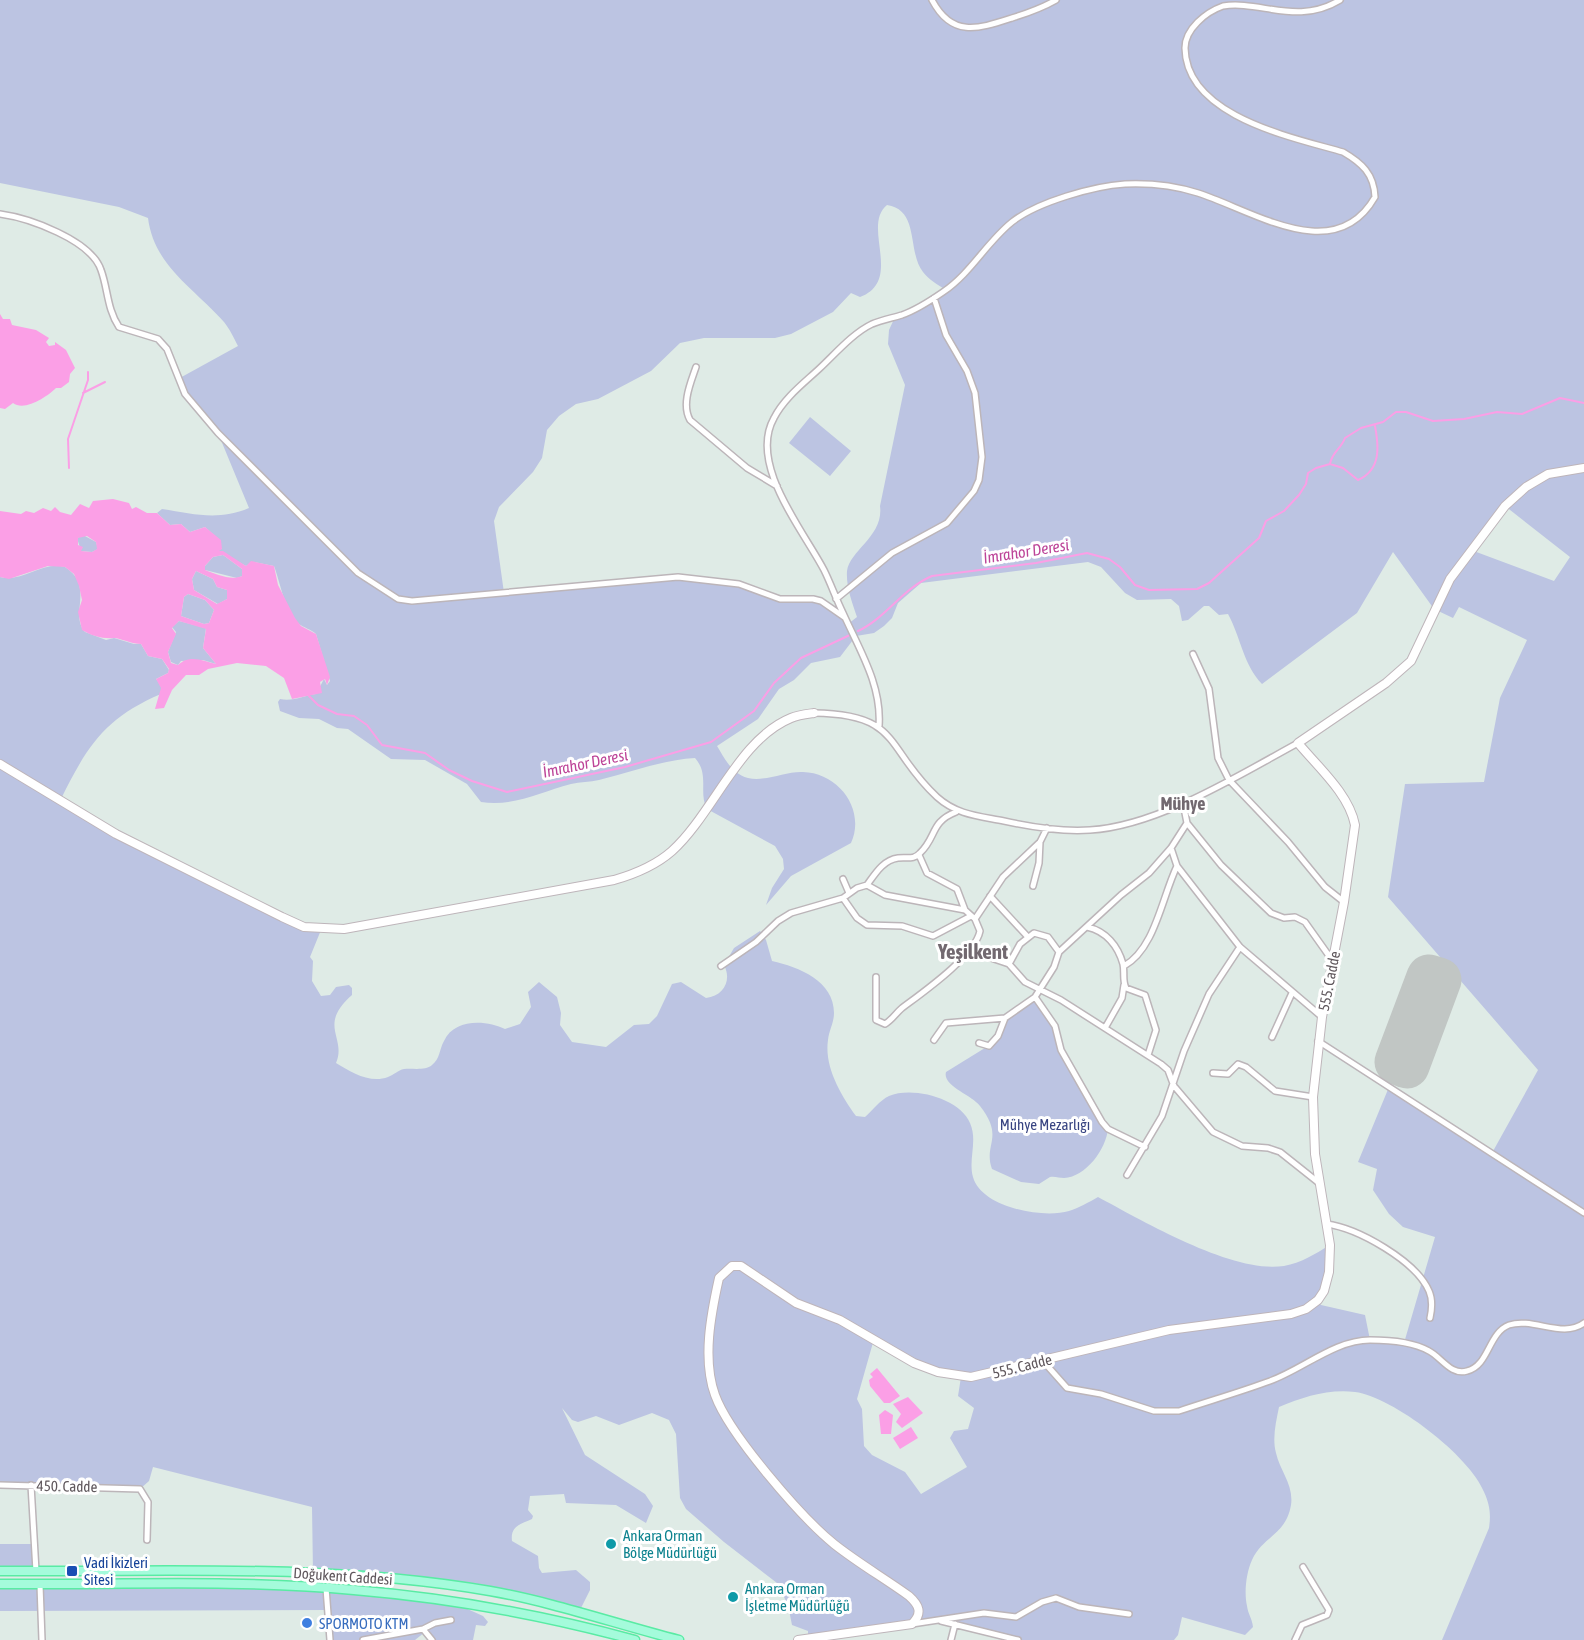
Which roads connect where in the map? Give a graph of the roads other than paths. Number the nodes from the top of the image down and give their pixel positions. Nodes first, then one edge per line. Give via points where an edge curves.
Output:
1 (932, 0) edge
2 (1056, 0) edge
3 (1340, 0) edge
4 (0, 214) edge
5 (934, 298) junction
6 (696, 367) dead end
7 (1584, 468) edge
8 (778, 487) junction
9 (836, 599) junction
10 (845, 618) junction
11 (1193, 654) dead end
12 (814, 713) joint
13 (879, 726) junction
14 (1298, 743) junction
15 (0, 764) edge
16 (1229, 780) junction
17 (1183, 803) junction
18 (956, 812) junction
19 (1187, 823) junction
20 (1047, 828) junction
21 (1040, 842) junction
22 (1171, 848) junction
23 (919, 855) junction
24 (1177, 866) junction
25 (843, 879) dead end
26 (867, 885) junction
27 (1033, 886) dead end
28 (849, 893) junction
29 (990, 896) junction
30 (843, 898) junction
31 (1344, 902) junction
32 (965, 910) junction
33 (973, 918) junction
34 (1087, 927) junction
35 (1027, 936) junction
36 (1240, 947) junction
37 (974, 948) junction
38 (1059, 952) junction
39 (1332, 960) junction
40 (1009, 964) junction
41 (721, 966) dead end
42 (1124, 966) junction
43 (876, 977) dead end
44 (1124, 985) junction
45 (1038, 990) junction
46 (1292, 993) junction
47 (1035, 997) junction
48 (1322, 1017) junction
49 (1005, 1018) junction
50 (1105, 1028) junction
51 (1272, 1037) dead end
52 (934, 1040) dead end
53 (1318, 1041) junction
54 (979, 1043) dead end
55 (1148, 1055) junction
56 (1213, 1073) dead end
57 (1174, 1086) junction
58 (1313, 1097) junction
59 (1146, 1147) junction
60 (1127, 1176) dead end
61 (1319, 1183) junction
62 (1584, 1213) edge
63 (1326, 1224) junction
64 (1430, 1318) dead end
65 (1584, 1323) edge
66 (1043, 1361) junction
67 (0, 1485) edge
68 (31, 1485) junction
69 (147, 1540) dead end
70 (1303, 1567) dead end
71 (0, 1571) edge
72 (36, 1571) junction
73 (0, 1584) edge
74 (40, 1585) junction
75 (326, 1588) junction
76 (1129, 1614) dead end
77 (451, 1620) dead end
78 (939, 1620) junction
79 (912, 1624) junction
80 (955, 1624) junction
81 (423, 1629) junction
82 (828, 1635) junction
83 (42, 1640) edge
84 (330, 1640) edge
85 (363, 1640) edge
86 (432, 1640) edge
87 (635, 1640) edge
88 (679, 1640) edge
89 (798, 1640) edge
90 (818, 1640) edge
91 (951, 1640) edge
92 (1018, 1640) edge
93 (1295, 1640) edge

1 - 2 street via 939,14 956,26 979,28 1043,8
3 - 5 street via 1313,11 1224,6 1195,24 1185,42 1186,62 1196,83 1218,104 1245,121 1357,160 1370,174 1375,197 1360,219 1332,232 1314,232 1196,192 1125,184 1032,209 1012,222 960,279
4 - 10 street via 39,225 92,253 119,327 158,339 168,349 185,394 218,433 358,573 398,599 412,601 678,577 739,584 780,599 813,599
5 - 8 street via 905,314 870,325 790,396 773,419 766,447
5 - 9 street via 946,335 967,370 975,393 982,457 979,480 947,523 892,553
6 - 8 street via 688,391 690,420 747,468
7 - 14 street via 1548,474 1505,506 1450,579 1411,661 1386,683
8 - 9 street
9 - 10 street
10 - 13 street via 869,666
11 - 16 street via 1209,689 1218,758
12 - 13 street via 838,713
12 - 15 street via 791,718 771,731 750,750 670,853 633,874 344,929 304,927 282,917 116,834
13 - 18 street via 924,782
14 - 16 street
14 - 31 street, 555. Cadde via 1352,812 1355,825
16 - 17 street
16 - 31 street via 1325,887
17 - 19 street
17 - 20 street via 1108,828
18 - 20 street
18 - 23 street via 934,826
19 - 22 street
19 - 39 street via 1221,865 1271,913 1305,922
20 - 21 street
21 - 27 street
21 - 29 street via 1013,864
22 - 24 street
22 - 34 street via 1149,873
23 - 26 street via 890,861
23 - 32 street via 927,873 957,889
24 - 36 street
24 - 42 street via 1156,925 1137,955
25 - 28 street
26 - 28 street
26 - 32 street via 885,895
28 - 30 street
29 - 33 street
29 - 35 street
30 - 33 street via 867,925 902,927 933,936
30 - 41 street via 791,913
31 - 39 street, 555. Cadde
32 - 33 street
33 - 37 street via 980,932
34 - 38 street
34 - 42 street via 1106,934
35 - 38 street via 1041,933 1053,941
35 - 40 street
36 - 46 street
36 - 57 street via 1209,994 1184,1051
37 - 40 street
37 - 43 street via 885,1024 876,1020
38 - 45 street
39 - 48 street, 555. Cadde
40 - 45 street
42 - 44 street
44 - 50 street via 1122,998
44 - 55 street via 1143,993 1149,1003 1155,1030
45 - 47 street
45 - 50 street
46 - 48 street
46 - 51 street
47 - 49 street
47 - 59 street via 1055,1026 1061,1050 1102,1122 1108,1129
48 - 53 street, 555. Cadde
49 - 52 street via 945,1023
49 - 54 street via 989,1046
50 - 55 street
53 - 58 street, 555. Cadde
53 - 62 street
55 - 57 street via 1168,1070
56 - 58 street via 1228,1074 1238,1064 1275,1091
57 - 59 street
57 - 61 street via 1213,1132 1242,1146 1281,1152
58 - 61 street, 555. Cadde
59 - 60 street
61 - 63 street, 555. Cadde
63 - 64 street via 1357,1232 1399,1259 1429,1291
63 - 66 street, 555. Cadde via 1329,1272 1324,1291 1306,1309 1169,1330
65 - 66 street via 1572,1329 1509,1325 1500,1331 1481,1361 1465,1372 1450,1368 1429,1351 1411,1345 1351,1342 1270,1381 1179,1411 1132,1406 1101,1394 1067,1388
66 - 79 street, 555. Cadde via 971,1377 938,1372 840,1320 796,1303 741,1266 732,1266 719,1278 709,1356 715,1395 723,1412 762,1467 833,1543 917,1603 918,1618
67 - 68 street, 450. Cadde
68 - 69 street, 450. Cadde via 141,1489 148,1502
68 - 72 street
70 - 93 street via 1329,1610 1327,1615 1302,1625
71 - 72 main road, Doğukent Caddesi
72 - 88 main road, Doğukent Caddesi via 313,1572 405,1581 540,1600
73 - 74 main road, Doğukent Caddesi
74 - 75 main road, Doğukent Caddesi
74 - 83 street
75 - 84 street
75 - 87 main road, Doğukent Caddesi via 482,1605
76 - 78 street via 1086,1608 1056,1598 1016,1617 984,1612
77 - 81 street
78 - 79 street
78 - 80 street
79 - 82 street
80 - 91 street
80 - 92 street
81 - 85 street
81 - 86 street
82 - 89 street
82 - 90 street

